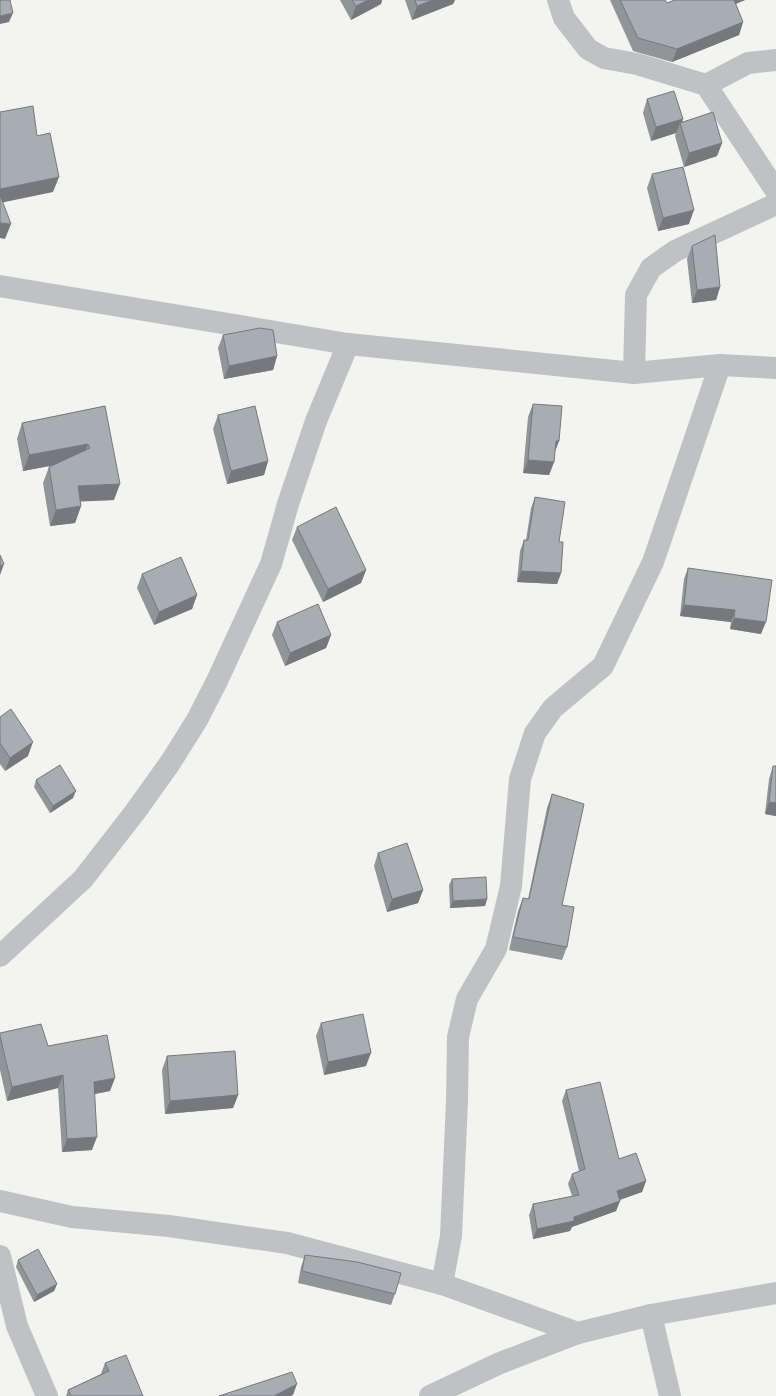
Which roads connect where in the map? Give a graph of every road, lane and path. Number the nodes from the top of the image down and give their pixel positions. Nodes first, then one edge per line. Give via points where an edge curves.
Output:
1 (558, 0) edge
2 (776, 60) edge
3 (706, 85) junction
4 (776, 191) edge
5 (776, 204) edge
6 (0, 286) edge
7 (348, 344) junction
8 (720, 365) junction
9 (776, 368) edge
10 (634, 373) junction
11 (0, 956) edge
12 (0, 1201) edge
13 (0, 1256) edge
14 (442, 1284) junction
15 (776, 1293) edge
16 (651, 1315) junction
17 (578, 1333) junction
18 (47, 1396) edge
19 (430, 1396) edge
20 (670, 1396) edge

1 - 3 street via 564,18 588,49 604,58 637,64
2 - 3 street via 748,63
3 - 4 street
5 - 10 street via 675,251 651,268 636,295
6 - 7 street
7 - 10 street
7 - 11 street via 316,421 271,564 217,681 196,720 170,763 84,879
8 - 9 street
8 - 10 street
8 - 14 street via 653,562 603,666 553,708 535,733 520,779 511,886 496,949 468,999 458,1036 451,1236
12 - 14 street via 72,1216 169,1226 287,1243
13 - 18 street via 17,1326
14 - 17 street
15 - 16 street
16 - 17 street
16 - 20 street
17 - 19 street via 500,1363

